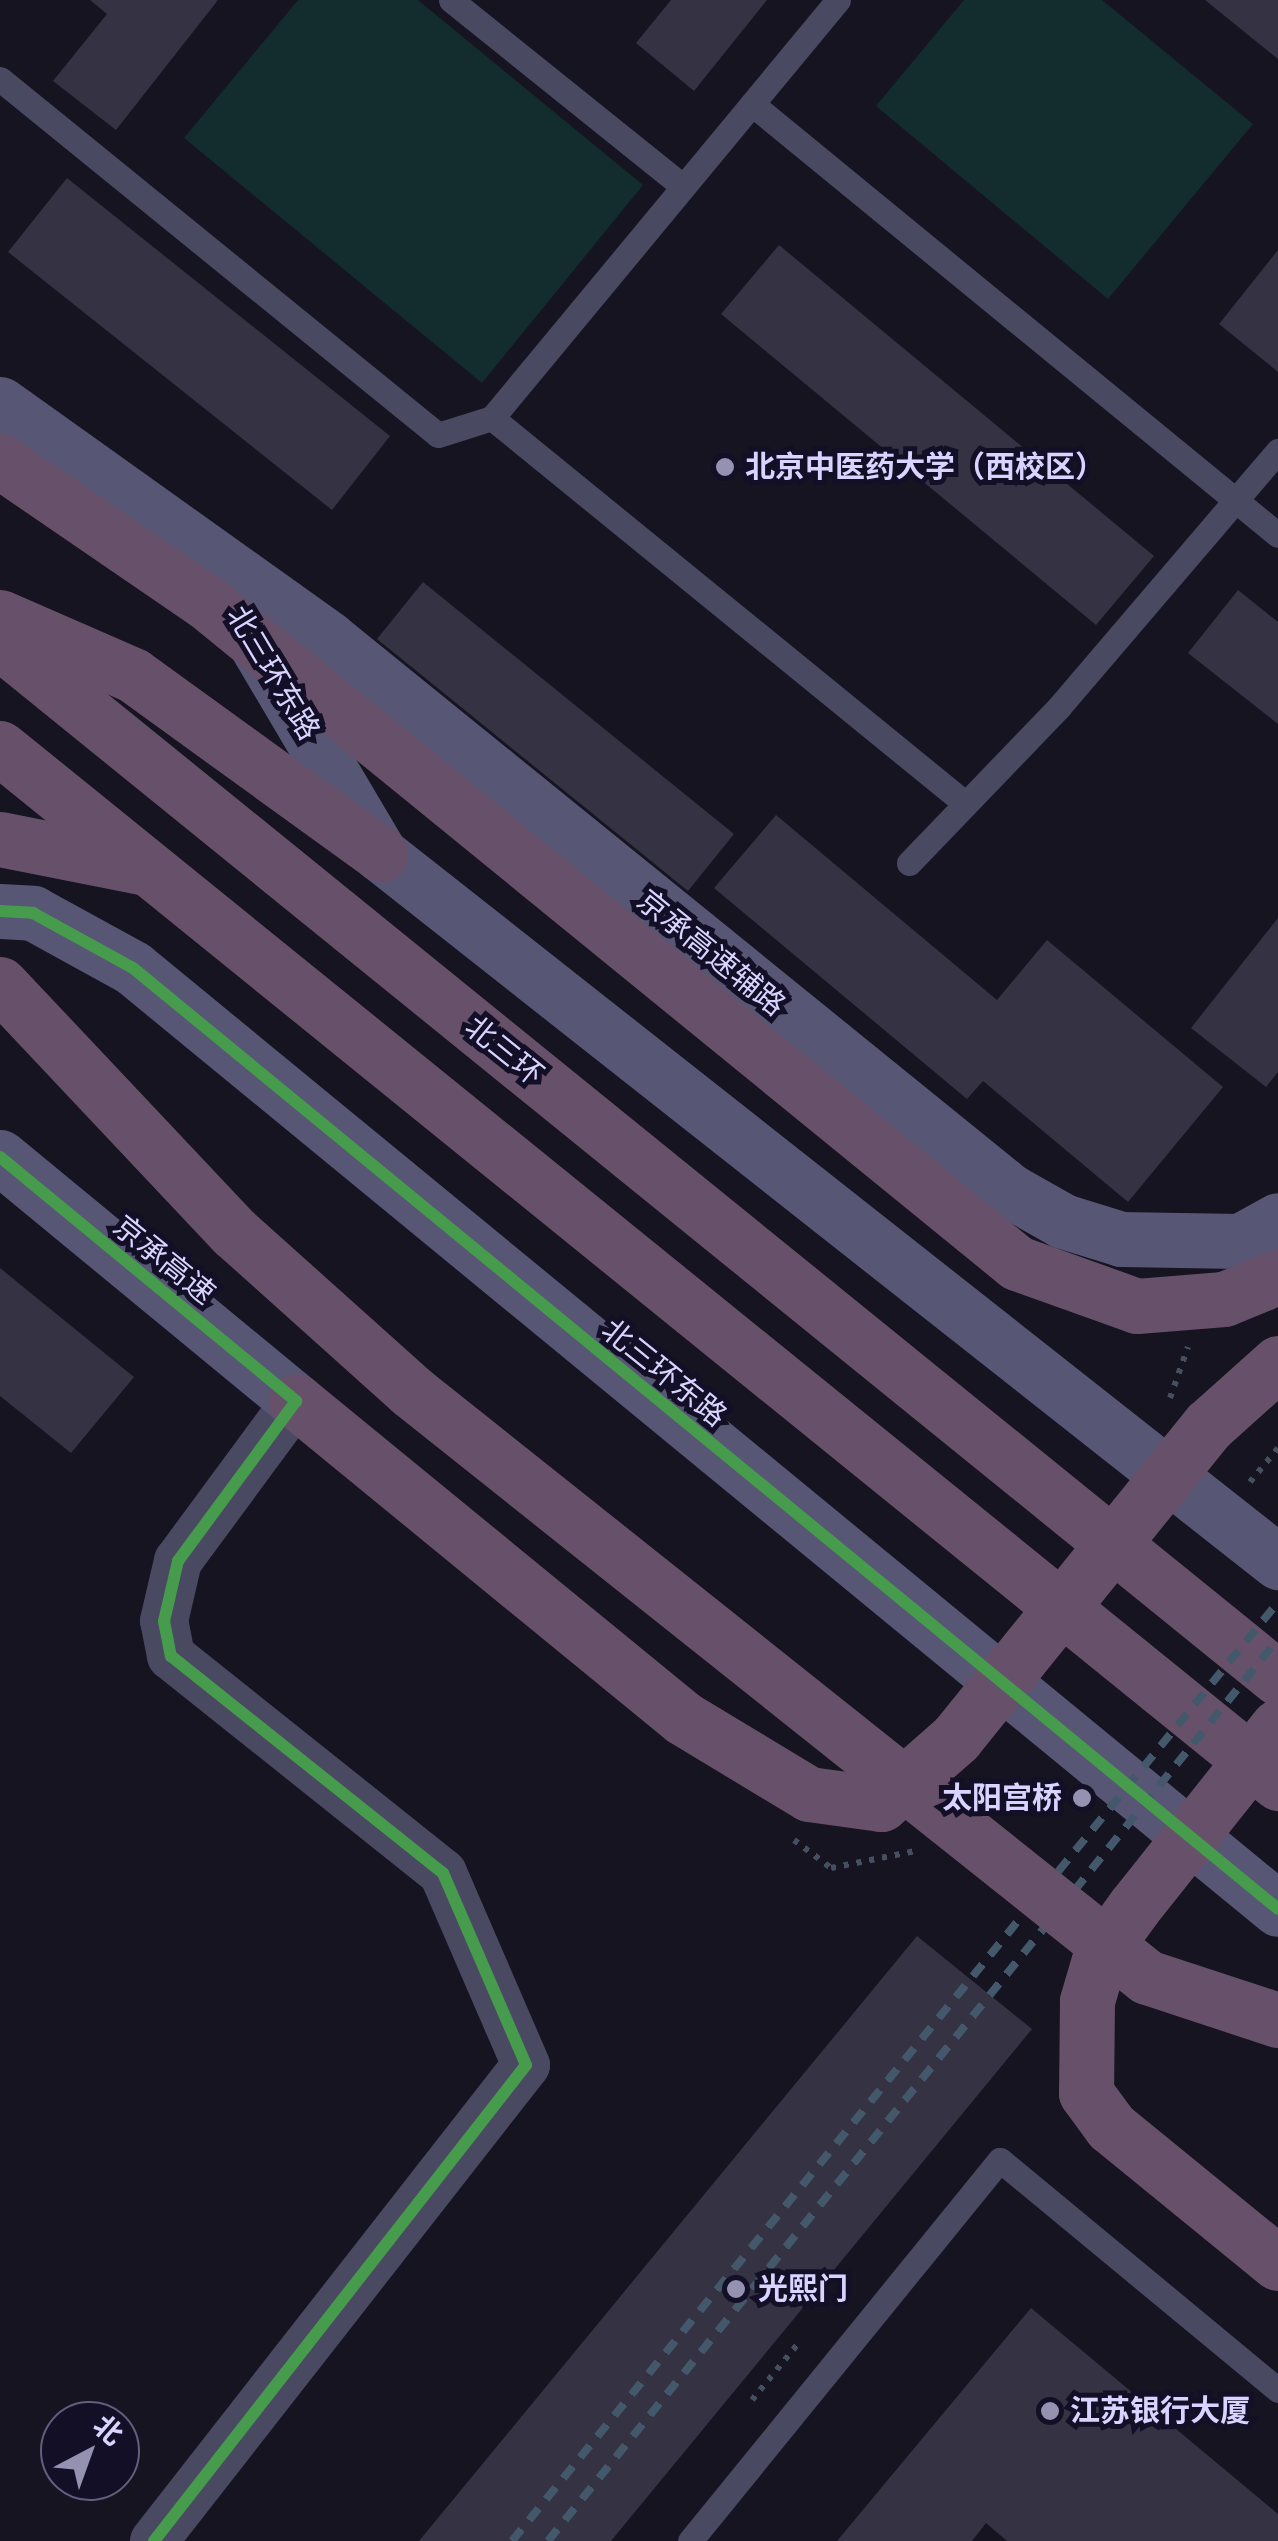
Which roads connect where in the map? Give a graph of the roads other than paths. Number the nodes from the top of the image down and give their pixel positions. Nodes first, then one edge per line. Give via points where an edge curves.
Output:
1 (451, 0) edge
2 (838, 0) edge
3 (0, 79) edge
4 (752, 104) junction
5 (682, 186) junction
6 (0, 404) edge
7 (492, 418) junction
8 (1278, 451) edge
9 (0, 461) edge
10 (1237, 502) junction
11 (1278, 535) edge
12 (192, 536) junction
13 (0, 617) edge
14 (0, 642) edge
15 (0, 748) edge
16 (966, 804) junction
17 (0, 839) edge
18 (380, 854) junction
19 (909, 863) dead end
20 (148, 868) junction
21 (0, 911) edge
22 (0, 984) edge
23 (0, 1157) edge
24 (1278, 1220) edge
25 (1278, 1277) edge
26 (1278, 1363) edge
27 (296, 1401) junction
28 (1278, 1562) edge
29 (1278, 1678) edge
30 (1278, 1726) edge
31 (1278, 1783) edge
32 (1278, 1909) edge
33 (1278, 2020) edge
34 (1278, 2263) edge
35 (1278, 2390) edge
36 (154, 2541) edge
37 (690, 2541) edge

1 - 5 lane
2 - 4 lane
3 - 7 lane via 438,435
4 - 5 lane
4 - 10 lane
5 - 7 lane
6 - 12 street, 北三环东路
7 - 16 lane
8 - 10 lane
9 - 25 highway, bridge via 206,602 1018,1263 1137,1306 1224,1299
10 - 11 lane
10 - 16 lane
12 - 18 street, 北三环东路
12 - 24 street, 京承高速辅路 via 1010,1191 1062,1220 1121,1239 1240,1241
13 - 18 highway via 133,675
14 - 29 highway, 北三环
15 - 20 highway
16 - 19 lane
17 - 20 highway
18 - 28 street, 北三环东路
20 - 31 highway
21 - 32 street, 北三环东路 via 33,913 133,968
22 - 33 highway, bridge via 235,1234 411,1390 1146,1977
23 - 27 street, 京承高速
26 - 27 highway, bridge via 1208,1424 956,1738 882,1804 809,1794 683,1718
27 - 36 street via 178,1562 164,1620 172,1656 443,1873 526,2065
30 - 34 highway, bridge via 1100,1954 1087,2001 1086,2094 1111,2127
35 - 37 lane via 1000,2160

